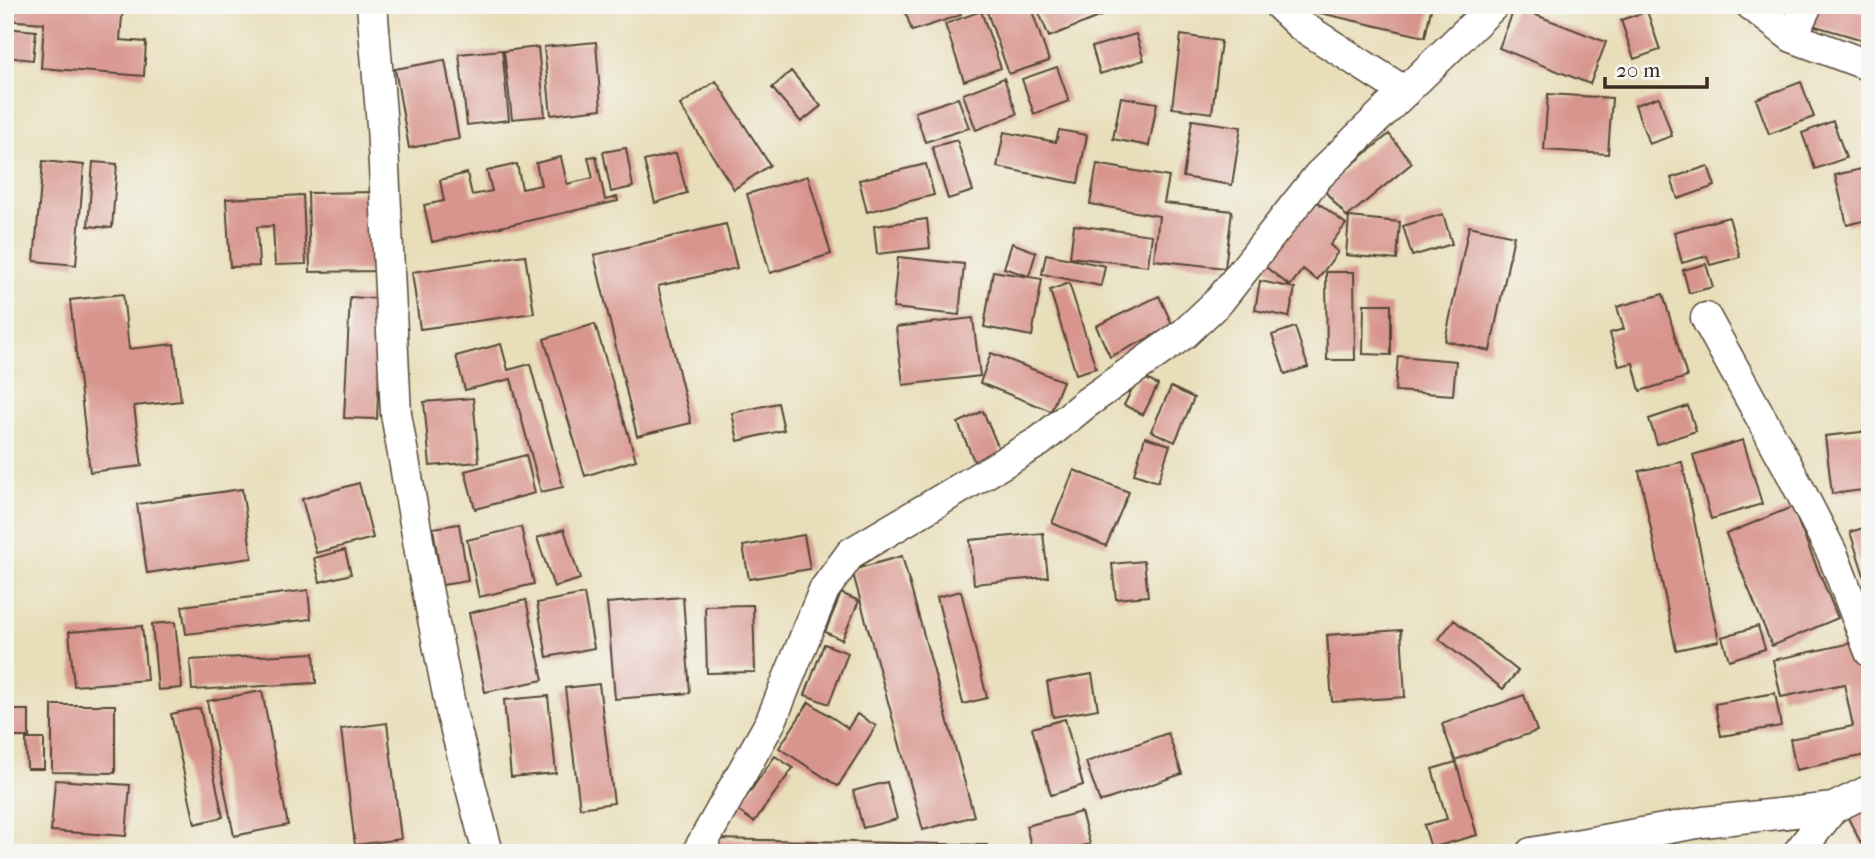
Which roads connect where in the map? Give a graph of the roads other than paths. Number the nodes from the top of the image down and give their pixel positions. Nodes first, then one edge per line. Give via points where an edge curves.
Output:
1 (372, 5) edge
2 (1279, 5) edge
3 (1494, 5) edge
4 (1751, 5) edge
5 (1807, 5) edge
6 (1792, 37) junction
7 (1870, 66) edge
8 (1405, 92) junction
9 (1706, 318) dead end
10 (1870, 652) edge
11 (1870, 790) edge
12 (1833, 808) junction
13 (488, 853) edge
14 (697, 853) edge
15 (1531, 853) edge
16 (1798, 853) edge

1 - 13 street via 396,414 452,715
2 - 8 street via 1300,25
3 - 8 street
4 - 6 street
5 - 6 street
6 - 7 street
8 - 14 street via 1318,176 1220,300 1185,333 1040,441 851,553 824,590 771,721
9 - 10 street via 1833,555
11 - 12 street
12 - 15 street via 1703,822
12 - 16 street

